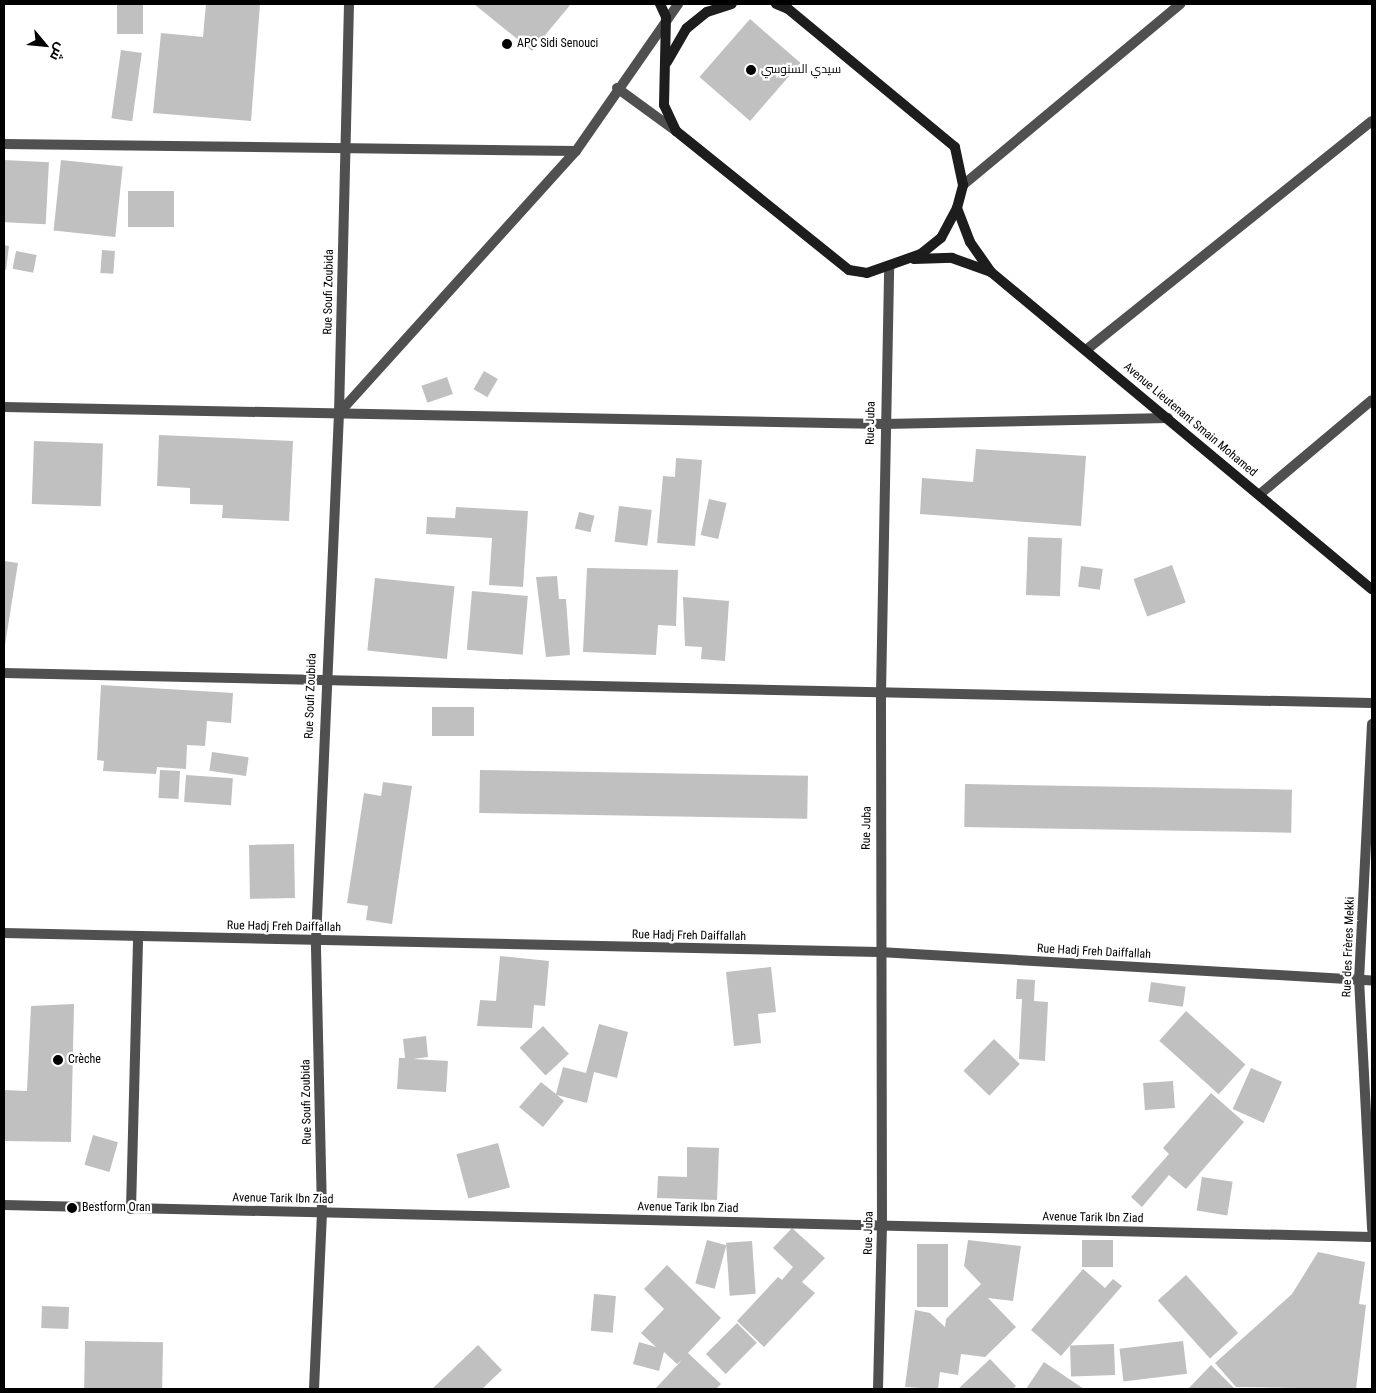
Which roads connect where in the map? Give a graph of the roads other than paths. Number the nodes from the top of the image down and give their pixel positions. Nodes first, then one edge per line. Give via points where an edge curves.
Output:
1 (349, 4) edge
2 (660, 4) edge
3 (678, 4) edge
4 (776, 4) edge
5 (1180, 4) edge
6 (722, 5) edge
7 (666, 17) junction
8 (664, 72) junction
9 (617, 88) junction
10 (1372, 121) edge
11 (676, 131) junction
12 (4, 144) edge
13 (344, 148) junction
14 (576, 151) junction
15 (963, 186) junction
16 (957, 208) junction
17 (908, 260) junction
18 (889, 268) junction
19 (991, 272) junction
20 (1086, 350) junction
21 (1372, 400) edge
22 (4, 407) edge
23 (339, 413) junction
24 (1168, 418) junction
25 (884, 424) junction
26 (1260, 494) junction
27 (1372, 589) edge
28 (4, 673) edge
29 (324, 681) junction
30 (881, 693) junction
31 (1372, 703) edge
32 (1372, 724) edge
33 (4, 933) edge
34 (138, 936) junction
35 (316, 940) junction
36 (878, 952) junction
37 (1359, 979) junction
38 (1372, 980) edge
39 (4, 1205) edge
40 (131, 1209) junction
41 (322, 1212) junction
42 (882, 1226) junction
43 (1372, 1230) edge
44 (1372, 1237) edge
45 (314, 1389) edge
46 (878, 1389) edge

1 - 13 street, Rue Soufi Zoubida
2 - 7 main road
3 - 7 street
4 - 15 main road via 788,9 955,147
5 - 15 street
6 - 8 main road via 687,28 670,52
7 - 8 main road
7 - 9 street
8 - 11 main road via 664,105
9 - 11 street
9 - 14 street
10 - 20 street
11 - 18 main road via 849,270 868,273
12 - 13 street
13 - 14 street
13 - 23 street, Rue Soufi Zoubida
14 - 23 street
15 - 16 main road
16 - 17 main road via 941,238
16 - 19 main road via 970,242
17 - 18 main road
17 - 19 main road via 952,258
18 - 25 street, Rue Juba
19 - 20 main road, Avenue Lieutenant Smain Mohamed
20 - 24 main road, Avenue Lieutenant Smain Mohamed
21 - 26 street
22 - 23 street
23 - 25 street
23 - 29 street, Rue Soufi Zoubida
24 - 25 street
24 - 26 main road, Avenue Lieutenant Smain Mohamed
25 - 30 street, Rue Juba
26 - 27 main road, Avenue Lieutenant Smain Mohamed
28 - 29 street
29 - 30 street
29 - 35 street, Rue Soufi Zoubida
30 - 31 street
30 - 36 street, Rue Juba
32 - 37 street, Rue des Frères Mekki
33 - 34 street, Rue Hadj Freh Daiffallah
34 - 35 street, Rue Hadj Freh Daiffallah
34 - 40 street
35 - 36 street, Rue Hadj Freh Daiffallah
35 - 41 street, Rue Soufi Zoubida
36 - 37 street, Rue Hadj Freh Daiffallah
36 - 42 street, Rue Juba
37 - 38 street, Rue Hadj Freh Daiffallah
37 - 43 street, Rue des Frères Mekki
39 - 40 street, Avenue Tarik Ibn Ziad
40 - 41 street, Avenue Tarik Ibn Ziad
41 - 42 street, Avenue Tarik Ibn Ziad
41 - 45 street, Rue Soufi Zoubida
42 - 44 street, Avenue Tarik Ibn Ziad
42 - 46 street, Rue Juba

